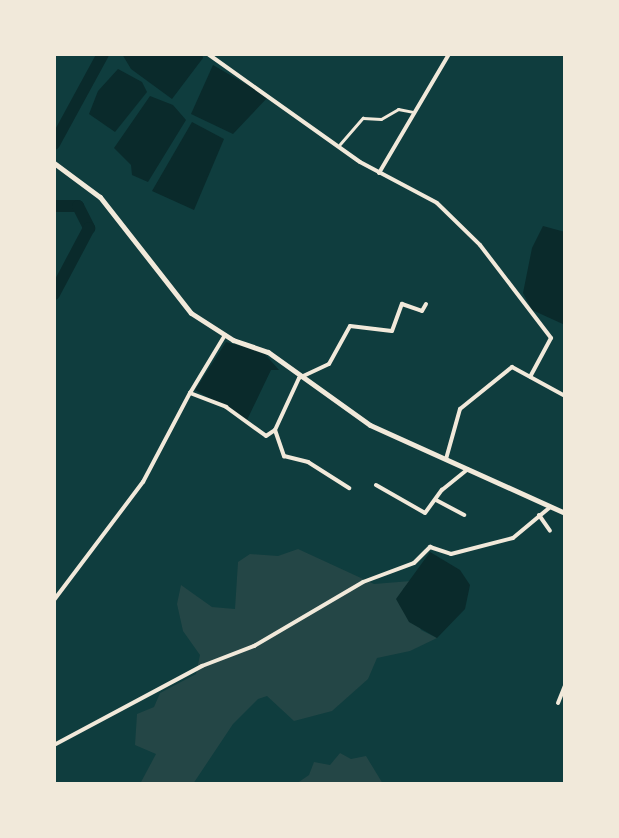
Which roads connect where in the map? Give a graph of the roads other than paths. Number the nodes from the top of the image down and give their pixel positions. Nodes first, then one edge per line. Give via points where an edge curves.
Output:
1 (208, 54) edge
2 (449, 54) edge
3 (413, 112) junction
4 (340, 144) junction
5 (54, 163) edge
6 (379, 173) junction
7 (426, 304) dead end
8 (225, 335) junction
9 (530, 377) junction
10 (299, 378) junction
11 (190, 393) junction
12 (565, 396) edge
13 (275, 430) junction
14 (446, 459) junction
15 (468, 470) junction
16 (376, 485) dead end
17 (349, 488) dead end
18 (436, 500) junction
19 (549, 508) junction
20 (565, 513) edge
21 (539, 514) junction
22 (464, 515) dead end
23 (550, 531) dead end
24 (54, 600) edge
25 (565, 686) edge
26 (563, 696) edge
27 (558, 703) dead end
28 (54, 745) edge

1 - 4 street
2 - 3 street
3 - 4 street via 398,109 381,118 363,118
3 - 6 street
4 - 6 street
5 - 8 main road via 100,197 191,313
6 - 9 street via 437,202 516,286 517,298 551,338
7 - 10 street via 422,311 402,304 392,332 350,326 329,364
8 - 10 main road via 268,352
8 - 11 street
9 - 12 street
9 - 14 street via 512,367 460,409
10 - 13 street
10 - 14 main road via 370,425
11 - 13 street via 226,407 266,436
11 - 24 street via 143,483
13 - 17 street via 284,456 308,462
14 - 15 main road
15 - 18 street
15 - 19 main road
16 - 18 street via 418,512 425,513
18 - 22 street
19 - 20 main road
19 - 21 street
21 - 23 street
21 - 28 street via 513,537 451,554 430,547 414,562 363,582 254,646 202,666
25 - 26 street
26 - 27 street

